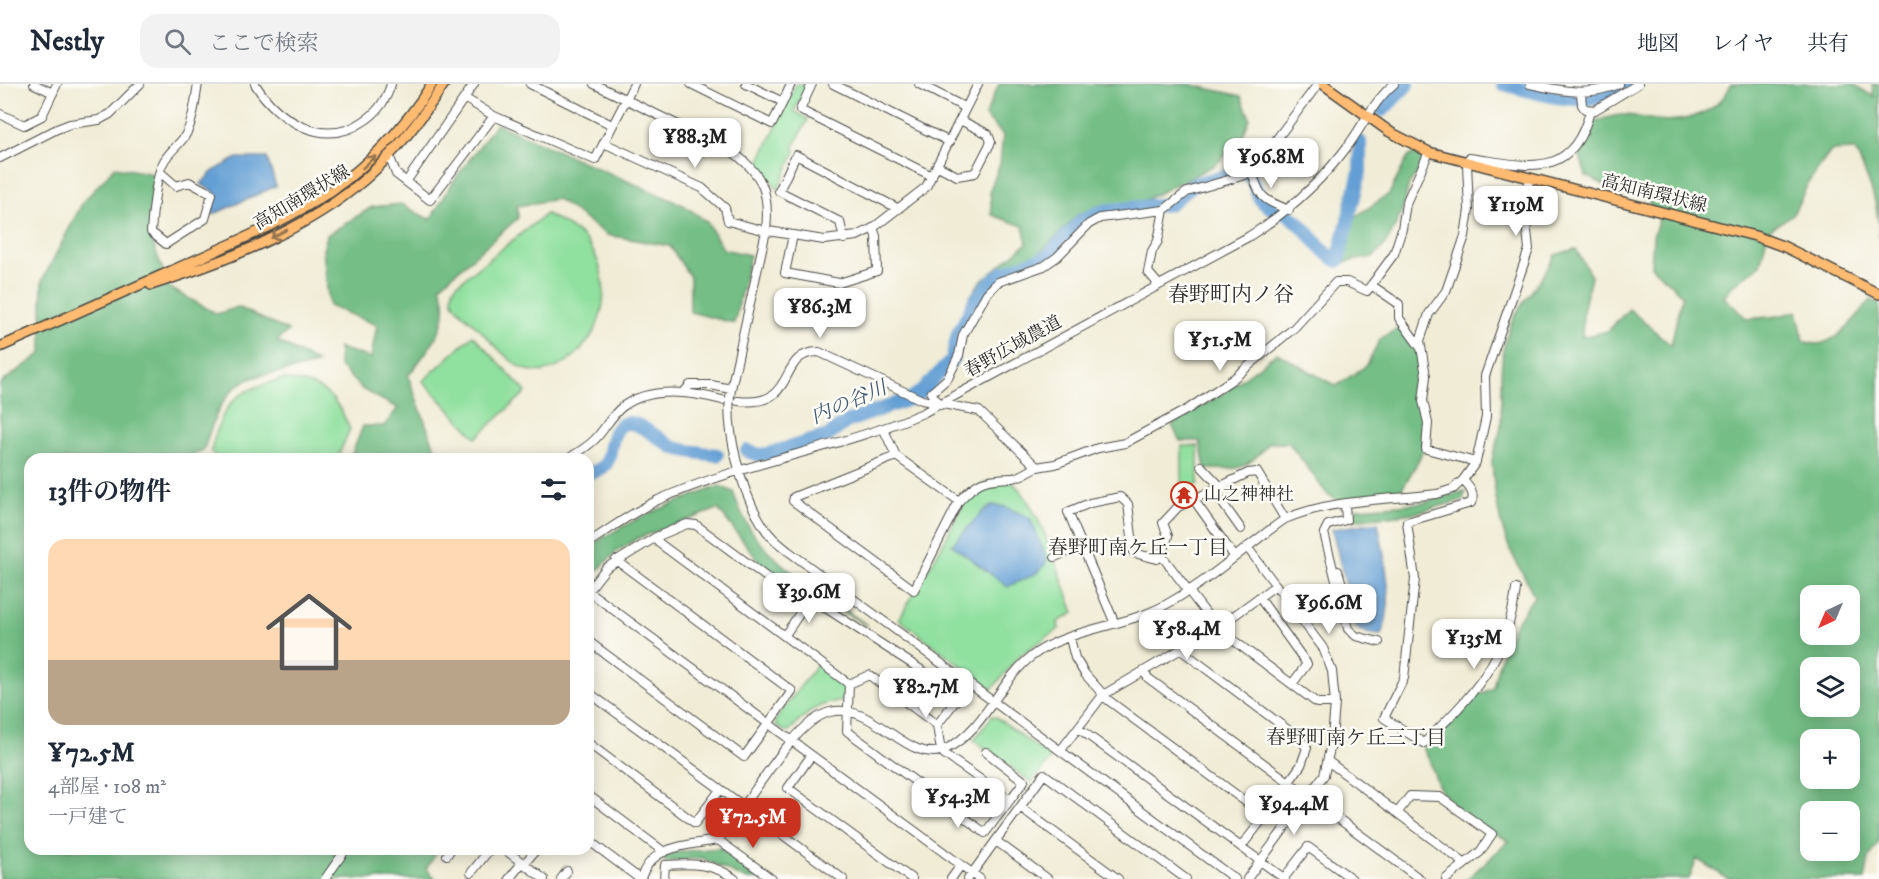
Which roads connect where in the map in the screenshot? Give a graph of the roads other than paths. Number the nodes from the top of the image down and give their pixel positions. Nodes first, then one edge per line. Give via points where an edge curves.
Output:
1 (34, 84) edge
2 (57, 84) edge
3 (140, 84) edge
4 (198, 84) edge
5 (255, 84) edge
6 (391, 84) edge
7 (432, 84) edge
8 (444, 84) edge
9 (474, 84) edge
10 (530, 84) edge
11 (594, 84) edge
12 (634, 84) edge
13 (691, 84) edge
14 (746, 84) edge
15 (791, 84) edge
16 (812, 84) edge
17 (833, 84) edge
18 (919, 84) edge
19 (978, 84) edge
20 (1318, 84) edge
21 (1323, 84) edge
22 (1394, 84) edge
23 (1530, 84) edge
24 (1619, 84) edge
25 (1638, 84) edge
26 (53, 93) junction
27 (1581, 98) junction
28 (466, 99) junction
29 (626, 101) junction
30 (783, 102) junction
31 (966, 108) junction
32 (1590, 111) junction
33 (0, 114) edge
34 (1368, 115) junction
35 (494, 116) junction
36 (960, 120) junction
37 (612, 125) junction
38 (604, 142) junction
39 (950, 142) junction
40 (1429, 152) junction
41 (389, 155) junction
42 (0, 158) edge
43 (1467, 163) junction
44 (938, 166) junction
45 (160, 172) junction
46 (1248, 172) junction
47 (933, 176) junction
48 (1530, 178) junction
49 (406, 182) junction
50 (899, 209) junction
51 (1164, 210) junction
52 (1289, 210) junction
53 (873, 228) junction
54 (766, 231) junction
55 (793, 236) junction
56 (844, 238) junction
57 (173, 274) junction
58 (1159, 285) junction
59 (1371, 285) junction
60 (1879, 294) edge
61 (0, 347) edge
62 (1420, 348) junction
63 (731, 389) junction
64 (684, 392) junction
65 (722, 400) dead end
66 (738, 401) dead end
67 (940, 405) junction
68 (885, 430) junction
69 (576, 453) edge
70 (896, 456) junction
71 (1476, 462) junction
72 (1201, 466) dead end
73 (1037, 467) junction
74 (741, 472) junction
75 (1463, 480) junction
76 (1218, 489) junction
77 (1194, 500) junction
78 (959, 501) junction
79 (1345, 505) junction
80 (1285, 519) junction
81 (1241, 529) dead end
82 (656, 537) junction
83 (594, 539) edge
84 (1326, 541) junction
85 (1081, 546) junction
86 (1247, 547) junction
87 (1162, 556) junction
88 (1234, 556) junction
89 (1055, 557) dead end
90 (616, 560) junction
91 (594, 583) edge
92 (1275, 585) junction
93 (1516, 589) dead end
94 (1189, 590) junction
95 (594, 595) edge
96 (1259, 597) junction
97 (808, 601) junction
98 (1349, 608) dead end
99 (1115, 624) junction
100 (1217, 628) junction
101 (785, 634) junction
102 (1070, 638) junction
103 (1379, 642) dead end
104 (594, 645) edge
105 (1181, 650) junction
106 (1144, 671) junction
107 (849, 684) junction
108 (1292, 684) junction
109 (1103, 695) junction
110 (594, 696) edge
111 (993, 701) junction
112 (1335, 703) junction
113 (848, 710) junction
114 (769, 724) junction
115 (937, 724) junction
116 (1078, 728) junction
117 (792, 741) junction
118 (594, 747) edge
119 (943, 750) junction
120 (1061, 750) junction
121 (986, 753) dead end
122 (811, 756) junction
123 (1329, 762) junction
124 (1289, 782) junction
125 (720, 790) junction
126 (1308, 796) junction
127 (594, 800) edge
128 (1010, 800) junction
129 (744, 807) junction
130 (1020, 807) junction
131 (1398, 812) junction
132 (718, 840) junction
133 (996, 840) junction
134 (594, 844) edge
135 (1241, 847) junction
136 (664, 852) junction
137 (342, 855) edge
138 (485, 855) edge
139 (512, 855) edge
140 (531, 855) edge
141 (1260, 861) junction
142 (1464, 863) junction
143 (523, 864) junction
144 (961, 865) junction
145 (567, 871) dead end
146 (471, 873) dead end
147 (970, 876) edge
148 (1284, 878) edge
149 (325, 879) edge
150 (509, 879) edge
151 (544, 879) edge
152 (561, 879) edge
153 (641, 879) edge
154 (664, 879) edge
155 (735, 879) edge
156 (772, 879) edge
157 (843, 879) edge
158 (912, 879) edge
159 (951, 879) edge
160 (980, 879) edge
161 (1048, 879) edge
162 (1118, 879) edge
163 (1186, 879) edge
164 (1235, 879) edge
165 (1248, 879) edge
166 (1352, 879) edge
167 (1420, 879) edge
168 (1446, 879) edge

1 - 26 street
2 - 26 street
3 - 42 street via 99,120 70,124
4 - 45 street via 191,123
5 - 6 street via 262,96 294,123 324,133 342,132 373,116
57 -> 7 main road, 高知南環状線 via 277,224 332,192 383,148
8 - 41 main road, 高知南環状線
9 - 28 street
10 - 37 street
11 - 29 street
12 - 29 street
13 - 30 street via 772,124
14 - 30 street
15 - 30 street
16 - 47 street via 800,110
17 - 39 street
18 - 31 street
19 - 31 street
20 - 46 street
21 - 34 main road, 高知南環状線
22 - 34 street, 春野広域農道
23 - 27 street
24 - 27 street
25 - 32 street
26 - 33 street via 42,116 24,125
27 - 32 street
28 - 35 street
28 - 49 street
29 - 37 street
29 - 54 street via 744,160 756,172 765,191 769,210
31 - 36 street
32 - 43 street via 1576,147 1550,162 1534,166 1469,158
34 - 40 main road, 高知南環状線 via 1390,132
34 - 52 street, 春野広域農道 via 1334,162
35 - 38 street via 596,160
35 - 49 street via 430,200
36 - 39 street
36 - 44 street via 988,134 991,142 975,173 957,176
37 - 38 street
38 - 54 street via 702,188 725,208 728,221
39 - 44 street
40 - 43 main road, 高知南環状線
40 - 59 street via 1406,203 1394,254
41 - 49 street via 396,174
41 -> 57 main road, 高知南環状線 via 364,180 281,233 233,256
43 - 48 main road, 高知南環状線
43 - 62 street via 1469,210 1465,236 1446,291 1429,314
44 - 47 street
45 - 45 street via 151,232 166,244 205,219 212,194 189,182 176,186
46 - 51 street via 1186,192
46 - 52 street via 1264,200
47 - 50 street via 926,187
48 - 60 main road, 高知南環状線 via 1755,236
48 - 71 street via 1524,202 1529,249 1485,376 1486,417
50 - 53 street
50 - 56 street via 796,155 779,191 840,222
51 - 58 street via 1148,272
51 - 67 street via 1100,218 1044,266 998,282 987,292 963,335 948,378 931,393
52 - 58 street, 春野広域農道
53 - 55 street via 876,271 839,283 785,273
53 - 56 street
54 - 55 street
54 - 63 street
55 - 56 street
57 - 61 main road
58 - 67 street, 春野広域農道
59 - 62 street via 1399,304 1400,318
59 - 73 street via 1367,291 1347,282 1336,282 1294,328 1233,379 1153,429 1125,443
62 - 71 street via 1426,376 1426,449
63 - 64 street via 690,386
63 - 74 street via 730,429
64 - 65 street
64 - 69 street via 669,391 630,402 620,408 597,438
66 - 67 street via 762,402 774,396 782,389 795,362 810,352 819,352
67 - 68 street, 春野広域農道
67 - 73 street via 979,411
68 - 70 street
68 - 74 street, 春野広域農道
70 - 78 street
70 - 78 street via 794,497 793,501 914,590
71 - 75 street
72 - 76 street
73 - 78 street via 1013,478 984,480
74 - 83 street, 春野広域農道 via 661,499
74 - 111 street via 752,507 773,539
75 - 79 street via 1453,489 1437,494
75 - 93 street via 1471,489 1471,503 1407,522 1415,579 1404,678 1384,718 1424,743 1472,696 1488,673 1512,617
76 - 77 street
76 - 80 street via 1257,472
76 - 81 street
77 - 87 street via 1178,507 1163,523 1168,536
77 - 88 street
79 - 80 street via 1303,511
79 - 84 street via 1346,520 1328,525
80 - 86 street
82 - 90 street
82 - 97 street via 687,524 696,525 777,585
82 - 101 street
84 - 98 street
84 - 103 street via 1348,629 1356,636
85 - 87 street via 1068,512 1120,497 1128,504 1134,553 1157,559
85 - 89 street
85 - 99 street
86 - 88 street
86 - 92 street
87 - 94 street
88 - 94 street
90 - 91 street
90 - 114 street via 792,691
92 - 96 street
92 - 112 street via 1323,648 1332,671
94 - 99 street via 1167,604
94 - 100 street
95 - 114 street
96 - 100 street
96 - 108 street via 1307,664
97 - 101 street
97 - 115 street via 960,694
99 - 102 street
100 - 105 street
100 - 108 street
101 - 107 street
102 - 109 street via 1075,658
102 - 111 street via 1032,656
104 - 114 street via 744,757
105 - 106 street
105 - 124 street via 1300,739 1306,748 1301,765
106 - 109 street
106 - 124 street via 1148,678
107 - 113 street
107 - 115 street via 869,675
108 - 112 street via 1317,703
109 - 116 street
109 - 135 street via 1265,816
110 - 125 street
111 - 119 street via 964,738
111 - 120 street
112 - 123 street
113 - 117 street via 814,718
113 - 119 street via 870,718 910,746
113 - 128 street via 847,731 985,833
114 - 117 street
115 - 119 street
116 - 120 street
116 - 135 street
117 - 122 street
117 - 129 street
118 - 125 street via 695,823
119 - 128 street
120 - 164 street
121 - 128 street via 1024,781
122 - 144 street
122 - 158 street via 788,788
123 - 126 street
123 - 131 street
124 - 126 street
125 - 129 street
126 - 141 street
126 - 167 street
127 - 136 street
129 - 132 street
129 - 157 street
130 - 133 street
130 - 162 street
130 - 163 street via 1044,774
131 - 142 street
131 - 142 street via 1410,796 1440,797 1492,834 1480,852
132 - 136 street
132 - 156 street
133 - 147 street
133 - 161 street
134 - 153 street
135 - 141 street
136 - 153 street via 649,861
137 - 149 street
138 - 146 street
139 - 143 street
140 - 143 street
141 - 148 street
141 - 165 street
142 - 168 street
143 - 150 street
143 - 151 street
144 - 147 street
144 - 159 street
145 - 152 street
147 - 160 street
148 - 166 street via 1308,847
154 - 155 street via 665,865 695,863 714,867

